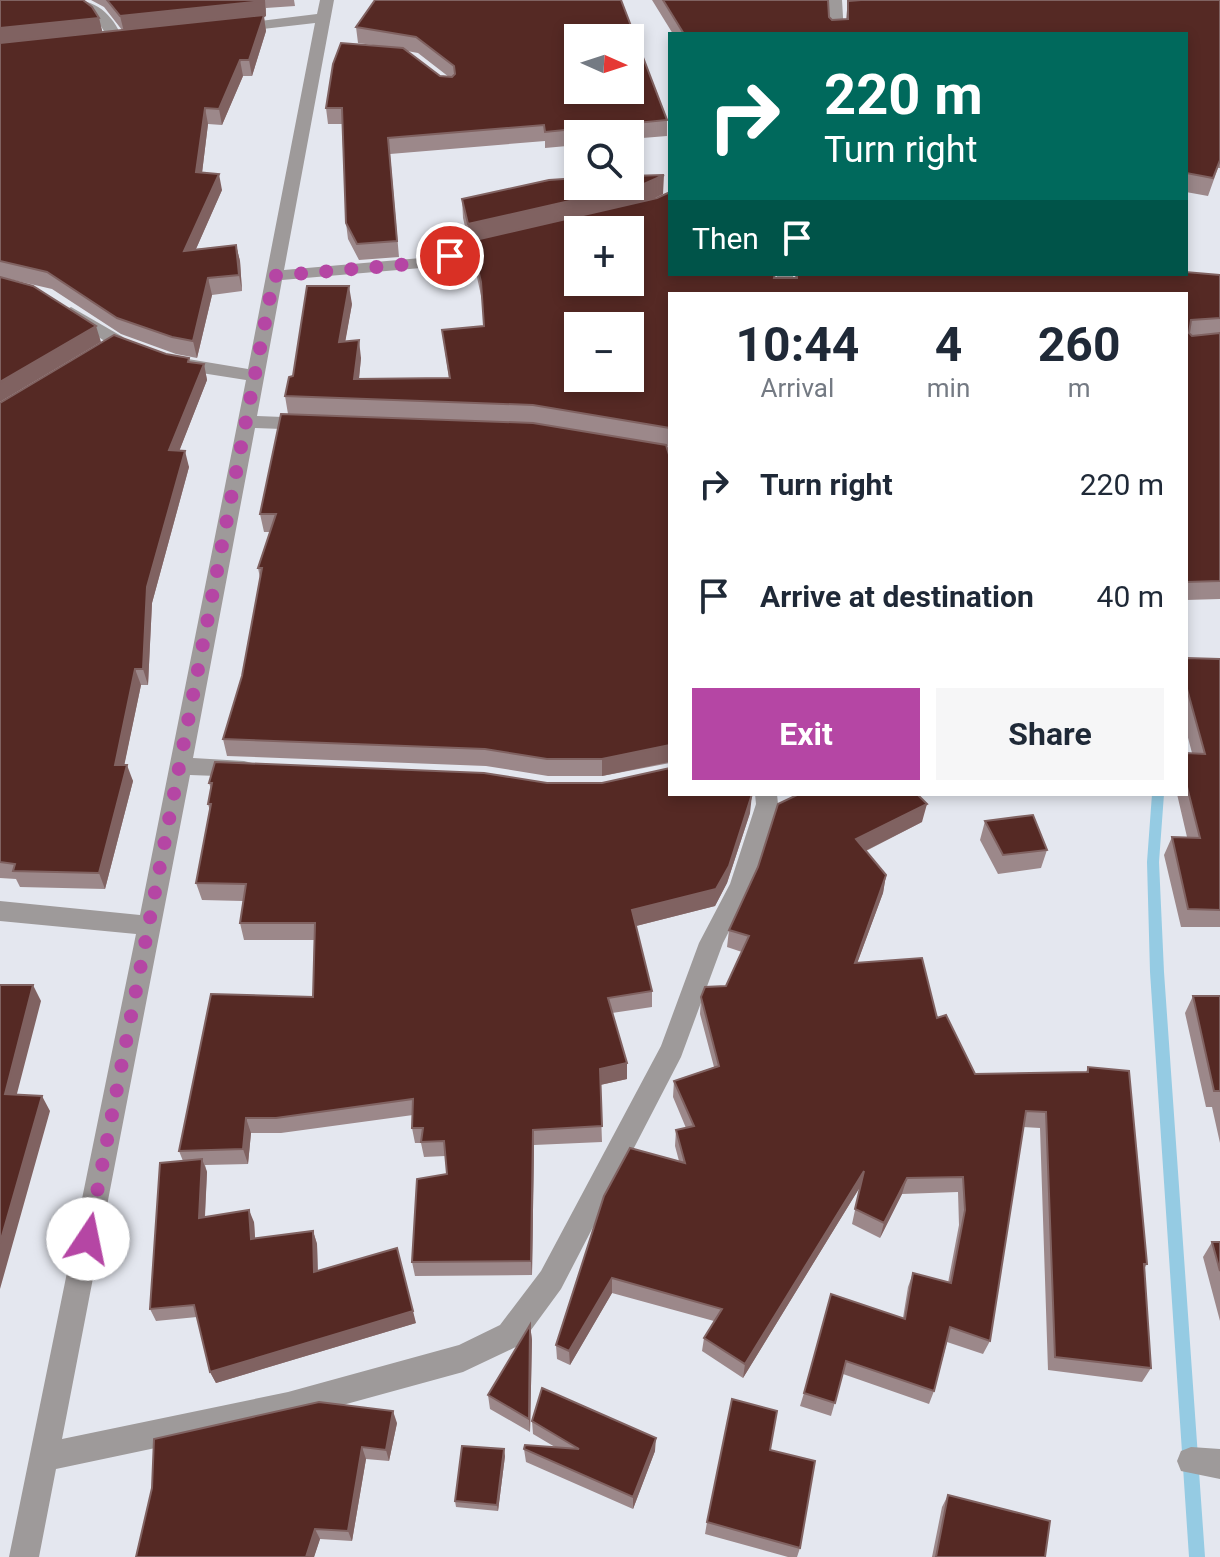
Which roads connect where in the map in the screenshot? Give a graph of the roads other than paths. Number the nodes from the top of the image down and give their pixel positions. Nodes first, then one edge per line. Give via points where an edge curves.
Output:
1 (80, 0) edge
2 (835, 0) edge
3 (324, 9) edge
4 (214, 30) edge
5 (837, 32) edge
6 (116, 41) edge
7 (513, 241) edge
8 (274, 276) junction
9 (57, 304) edge
10 (117, 345) edge
11 (157, 357) edge
12 (255, 376) junction
13 (247, 422) junction
14 (327, 425) edge
15 (181, 766) junction
16 (273, 770) edge
17 (772, 797) edge
18 (0, 911) edge
19 (149, 926) junction
20 (45, 1457) junction
21 (1191, 1461) dead end
22 (1220, 1464) edge
23 (24, 1557) edge

1 - 6 street via 113,29
2 - 5 street
3 - 4 street
3 - 8 street via 323,48
7 - 8 street via 421,263
8 - 12 street
9 - 10 street
11 - 12 street
12 - 13 street
13 - 14 street
13 - 15 street
15 - 16 street
15 - 19 street
17 - 20 street via 672,1049 551,1280 510,1335 463,1358 288,1406
18 - 19 street
19 - 20 street
20 - 23 street
21 - 22 street

